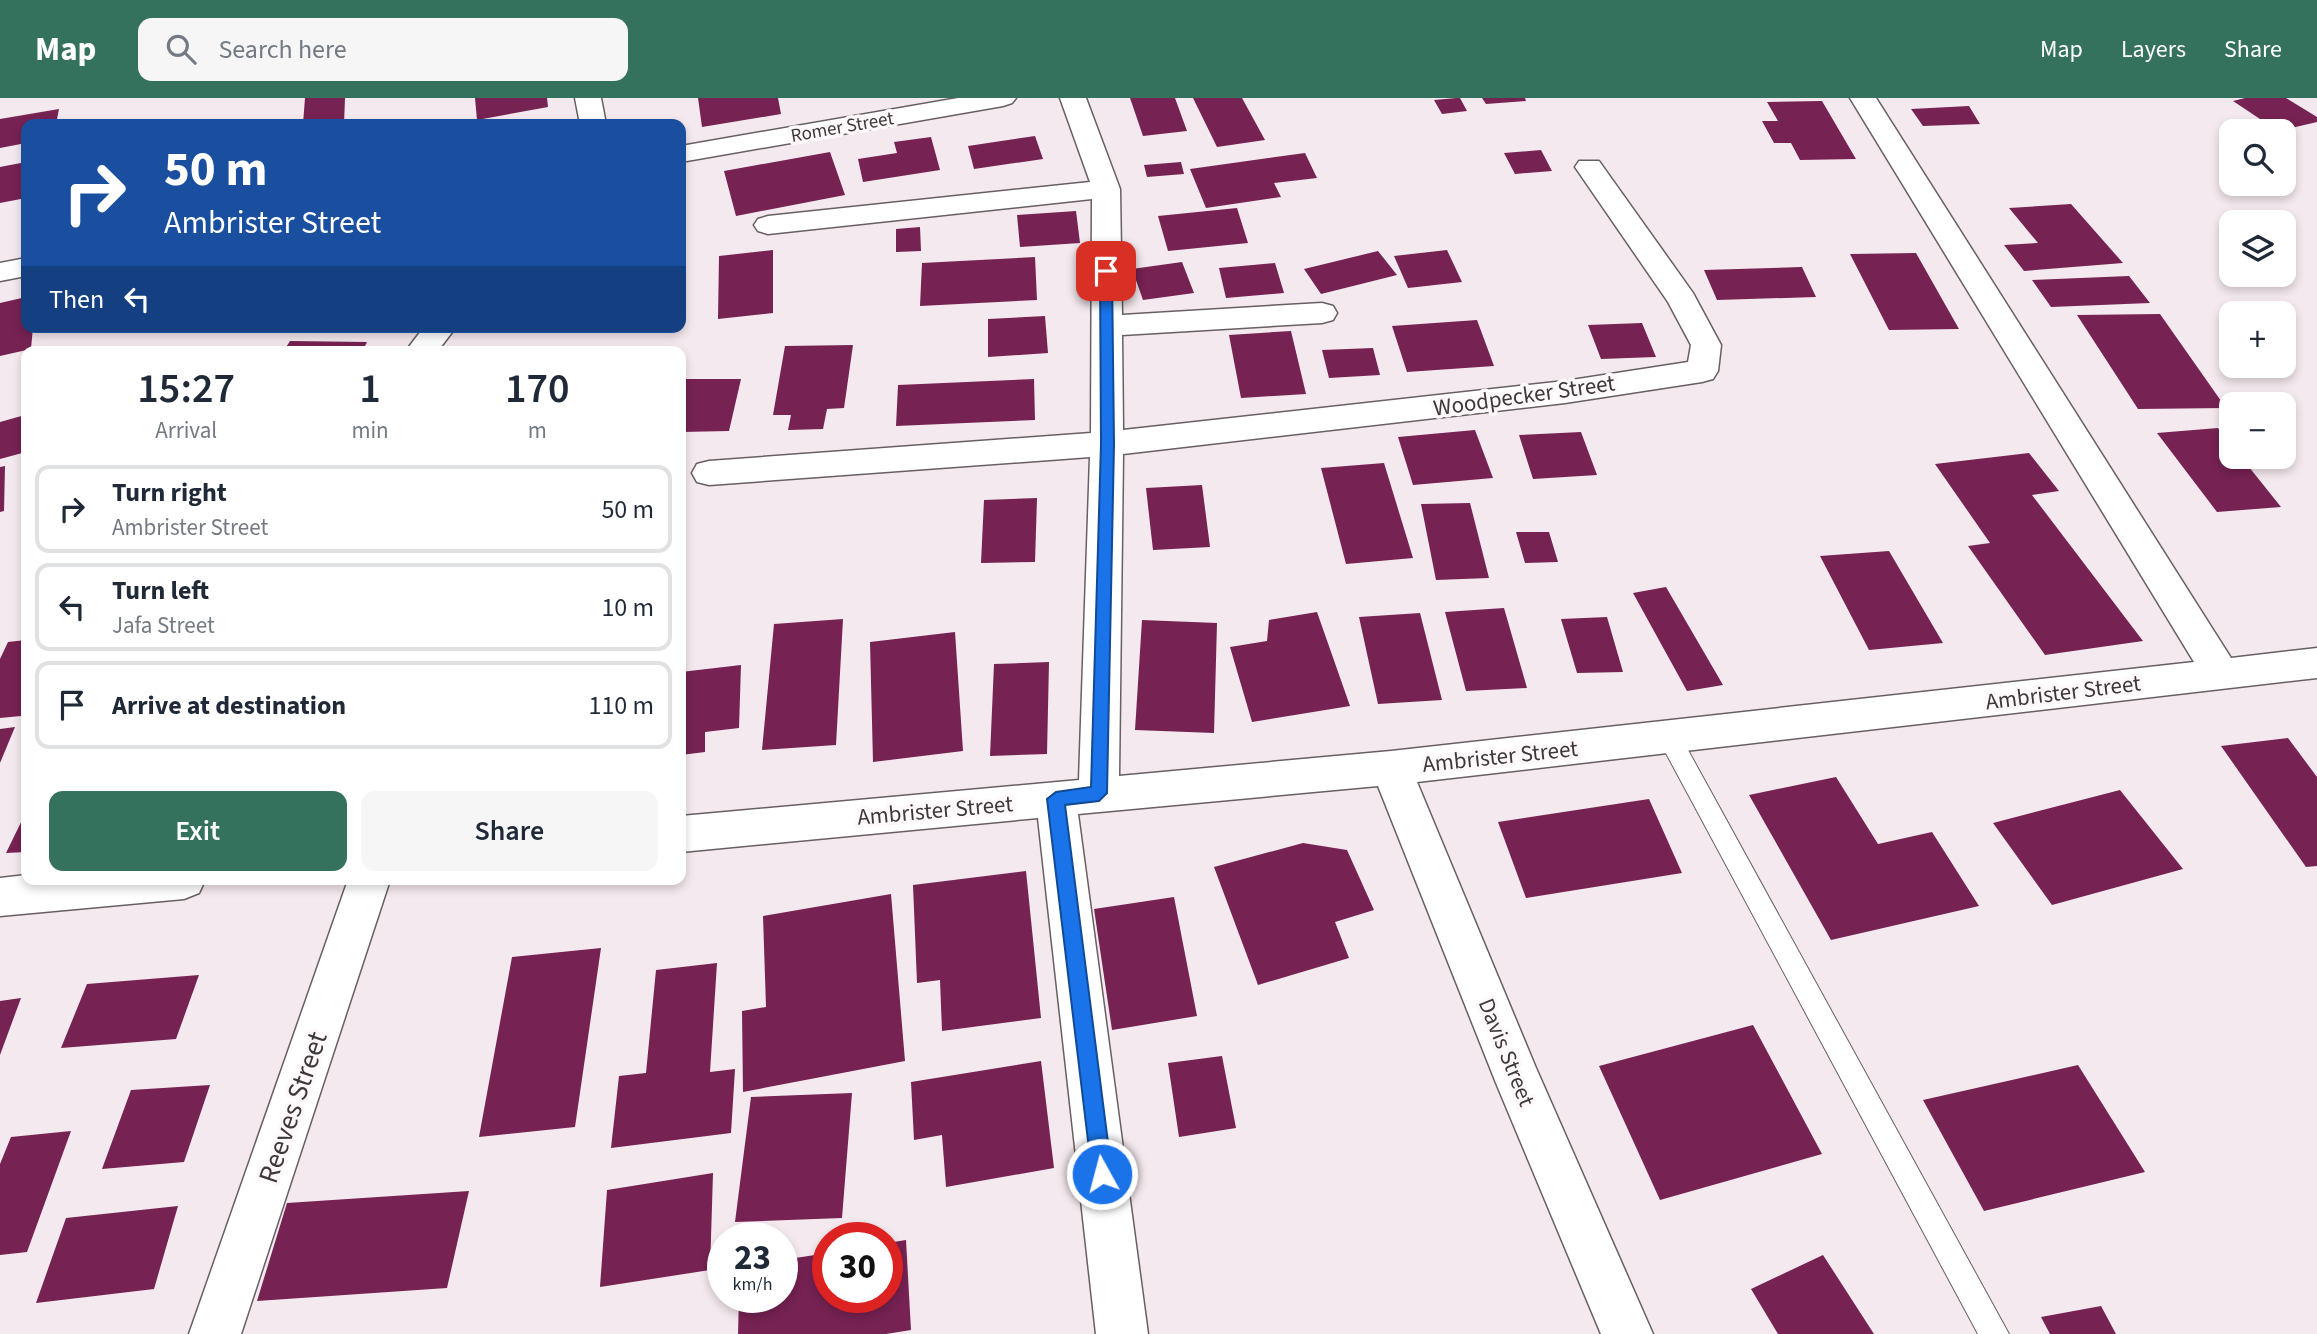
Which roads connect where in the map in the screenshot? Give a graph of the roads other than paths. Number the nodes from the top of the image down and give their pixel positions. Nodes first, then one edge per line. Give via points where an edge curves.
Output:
1 (588, 98) edge
2 (1003, 98) edge
3 (1073, 98) edge
4 (1863, 98) edge
5 (592, 119) edge
6 (686, 153) edge
7 (1589, 167) dead end
8 (1106, 189) junction
9 (768, 225) dead end
10 (21, 268) edge
11 (0, 272) edge
12 (1322, 313) dead end
13 (1107, 326) junction
14 (1107, 444) junction
15 (709, 473) dead end
16 (2317, 663) edge
17 (2221, 674) junction
18 (1669, 737) junction
19 (1391, 768) junction
20 (1077, 796) junction
21 (686, 834) edge
22 (130, 885) edge
23 (367, 885) edge
24 (0, 897) edge
25 (215, 1334) edge
26 (1122, 1334) edge
27 (1627, 1334) edge
28 (1994, 1334) edge

1 - 5 street
2 - 6 street, Romer Street
3 - 8 street
4 - 17 street
7 - 14 street, Woodpecker Street via 1682,300 1706,345 1702,371 1565,392
8 - 9 street
8 - 13 street
10 - 11 street
12 - 13 street
13 - 14 street
14 - 15 street
14 - 20 street
16 - 17 street, Ambrister Street
17 - 18 street, Ambrister Street
18 - 19 street, Ambrister Street
18 - 28 lane
19 - 20 street, Ambrister Street
19 - 27 street, Davis Street
20 - 21 street, Ambrister Street
20 - 26 street
22 - 24 street
23 - 25 street, Reeves Street

